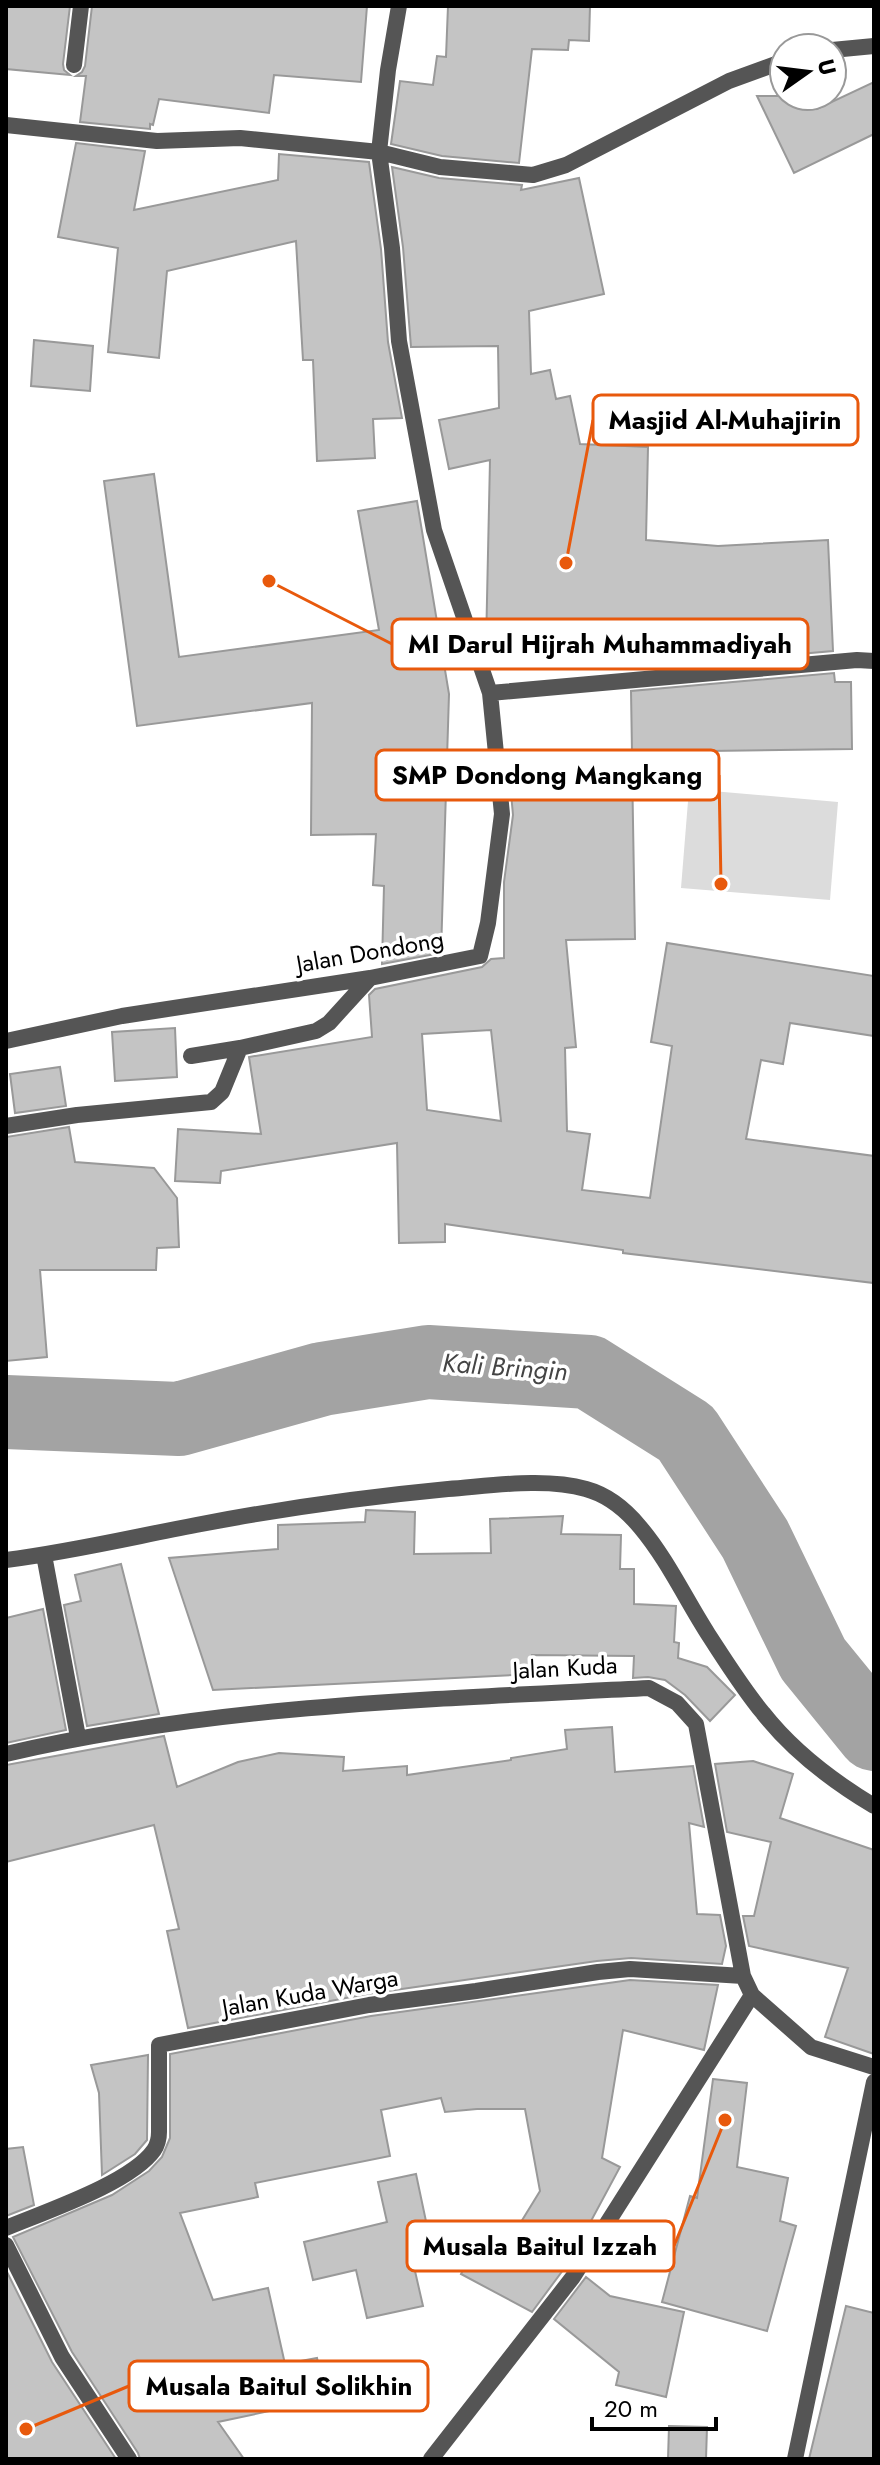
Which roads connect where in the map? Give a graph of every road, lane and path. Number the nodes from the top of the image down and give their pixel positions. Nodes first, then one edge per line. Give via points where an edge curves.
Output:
1 (81, 6) edge
2 (399, 6) edge
3 (874, 46) edge
4 (848, 48) edge
5 (74, 65) dead end
6 (768, 67) edge
7 (6, 125) edge
8 (379, 152) junction
9 (874, 661) edge
10 (490, 693) junction
11 (370, 978) junction
12 (6, 1041) edge
13 (240, 1048) junction
14 (191, 1056) dead end
15 (6, 1126) edge
16 (44, 1555) junction
17 (6, 1560) edge
18 (78, 1737) junction
19 (6, 1754) edge
20 (874, 1806) edge
21 (743, 1976) junction
22 (752, 1995) junction
23 (874, 2067) edge
24 (874, 2082) edge
25 (6, 2228) edge
26 (6, 2245) edge
27 (129, 2459) edge
28 (431, 2459) edge
29 (795, 2459) edge

1 - 5 street
2 - 8 street
3 - 4 street
6 - 8 street via 729,81 566,165 533,175 440,167
7 - 8 street via 157,141 240,138
8 - 10 street via 399,341 434,530
9 - 10 street
10 - 11 street, Jalan Dondong via 502,814 480,956
11 - 12 street, Jalan Dondong via 122,1016
11 - 13 street via 316,1031
13 - 14 street
13 - 15 street via 222,1092 211,1102
16 - 17 street
16 - 18 street
16 - 20 street via 394,1494 505,1484 585,1488 605,1496 638,1524 763,1714 811,1761
18 - 19 street, Jalan Kuda
18 - 21 street, Jalan Kuda via 351,1704 649,1688 677,1703 696,1724
21 - 22 street, Jalan Kuda
21 - 25 street, Jalan Kuda Warga via 598,1972 369,2005 159,2045 159,2142 153,2151 139,2166 100,2187
22 - 23 street, Jalan Kuda via 811,2047
22 - 28 street via 573,2277
24 - 29 street
26 - 27 street via 62,2357

